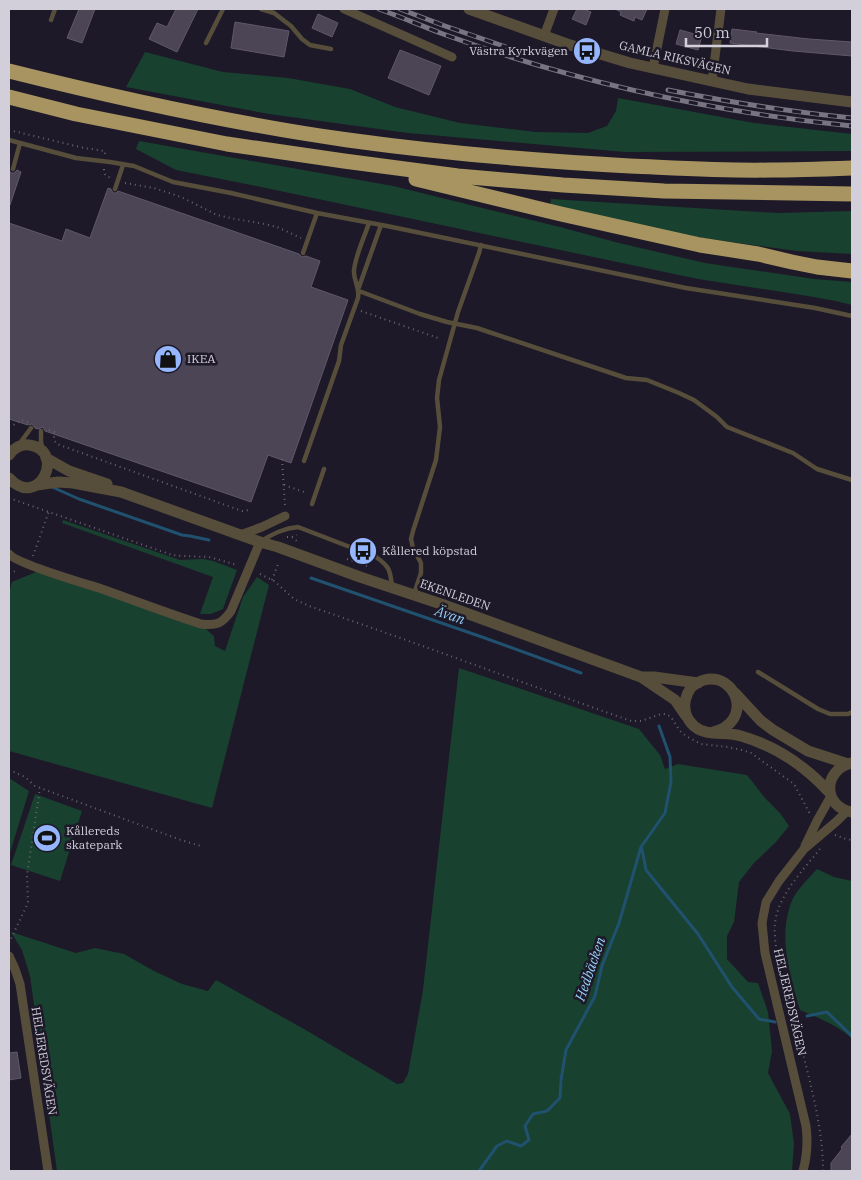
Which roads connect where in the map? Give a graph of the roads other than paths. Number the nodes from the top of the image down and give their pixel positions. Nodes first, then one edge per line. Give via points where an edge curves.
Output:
1 (56, 9) edge
2 (223, 9) edge
3 (261, 9) edge
4 (344, 9) edge
5 (469, 9) edge
6 (554, 9) edge
7 (666, 9) edge
8 (722, 9) edge
9 (51, 20) dead end
10 (544, 36) junction
11 (206, 42) dead end
12 (331, 49) dead end
13 (452, 57) dead end
14 (653, 68) junction
15 (9, 71) edge
16 (712, 81) junction
17 (9, 97) edge
18 (852, 102) edge
19 (9, 140) edge
20 (20, 143) junction
21 (344, 161) junction
22 (123, 164) junction
23 (852, 168) edge
24 (13, 169) dead end
25 (115, 190) dead end
26 (852, 194) edge
27 (317, 213) junction
28 (369, 223) junction
29 (381, 225) junction
30 (480, 245) junction
31 (303, 253) dead end
32 (766, 256) junction
33 (852, 262) edge
34 (852, 271) edge
35 (359, 290) junction
36 (852, 316) edge
37 (454, 324) junction
38 (30, 425) road end
39 (44, 430) road end
40 (13, 449) edge
41 (45, 456) junction
42 (304, 461) dead end
43 (324, 469) dead end
44 (9, 478) edge
45 (852, 480) edge
46 (37, 485) junction
47 (121, 492) junction
48 (312, 504) dead end
49 (285, 516) road end
50 (240, 535) junction
51 (260, 542) junction
52 (9, 556) edge
53 (392, 588) junction
54 (414, 596) junction
55 (758, 672) dead end
56 (641, 677) junction
57 (698, 683) junction
58 (733, 690) junction
59 (852, 712) edge
60 (686, 716) junction
61 (713, 732) junction
62 (850, 763) edge
63 (830, 794) junction
64 (851, 812) edge
65 (804, 849) junction
66 (9, 956) edge
67 (48, 1171) edge
68 (803, 1171) edge

1 - 9 lane
2 - 11 lane
3 - 12 lane via 292,26 310,45
4 - 13 street
5 - 10 street, GAMLA RIKSVÄGEN
6 - 10 street
7 - 14 street
8 - 16 street
10 - 14 street, GAMLA RIKSVÄGEN
14 - 16 street, GAMLA RIKSVÄGEN
15 - 23 highway via 229,120 348,140 463,154 662,167
16 - 18 street, GAMLA RIKSVÄGEN
17 - 21 highway via 227,144
19 - 20 lane
20 - 22 lane via 76,158
20 - 24 lane
21 - 26 highway via 458,176 664,191
21 - 32 highway via 561,214
22 - 25 lane
22 - 27 lane via 173,182
27 - 28 lane
27 - 31 lane
28 - 29 lane
28 - 35 lane via 354,272
29 - 30 lane
29 - 35 lane
30 - 36 lane via 686,288
30 - 37 lane
32 - 33 highway
32 - 34 highway
35 - 37 lane
35 - 42 lane via 339,361
37 - 45 lane via 477,328 626,378 647,380 694,400 726,426 793,453 816,469
37 - 54 lane via 439,380 440,427 436,460 412,530 413,548 421,564
38 - 40 lane
39 - 41 lane via 41,442
40 - 41 street, EKENLEDEN via 30,445
41 - 46 street via 48,470
41 - 47 street, EKENLEDEN via 69,471 103,482
43 - 48 lane
44 - 46 street, EKENLEDEN via 25,488
46 - 47 street, EKENLEDEN via 73,483
47 - 50 street, EKENLEDEN
49 - 50 street
50 - 51 street, EKENLEDEN
51 - 52 street via 231,611 219,624 212,626
51 - 53 street, EKENLEDEN
51 - 53 lane via 287,528 298,527 376,557 390,571
53 - 54 street, EKENLEDEN
54 - 56 street, EKENLEDEN
55 - 59 lane via 818,709 830,714
56 - 57 street, EKENLEDEN
56 - 60 street, EKENLEDEN via 674,700
57 - 58 street via 713,679
57 - 60 street via 687,694
58 - 61 street via 738,705 733,720 728,726
58 - 62 street via 773,730 808,751
60 - 61 street via 700,730
61 - 63 street via 757,741 785,755 808,771
62 - 63 street via 833,774
63 - 64 street via 838,806
63 - 65 street, HELJEREDSVÄGEN
64 - 65 street, HELJEREDSVÄGEN
65 - 68 street, HELJEREDSVÄGEN via 771,893 762,923 765,953 806,1126
66 - 67 street, HELJEREDSVÄGEN via 20,984

